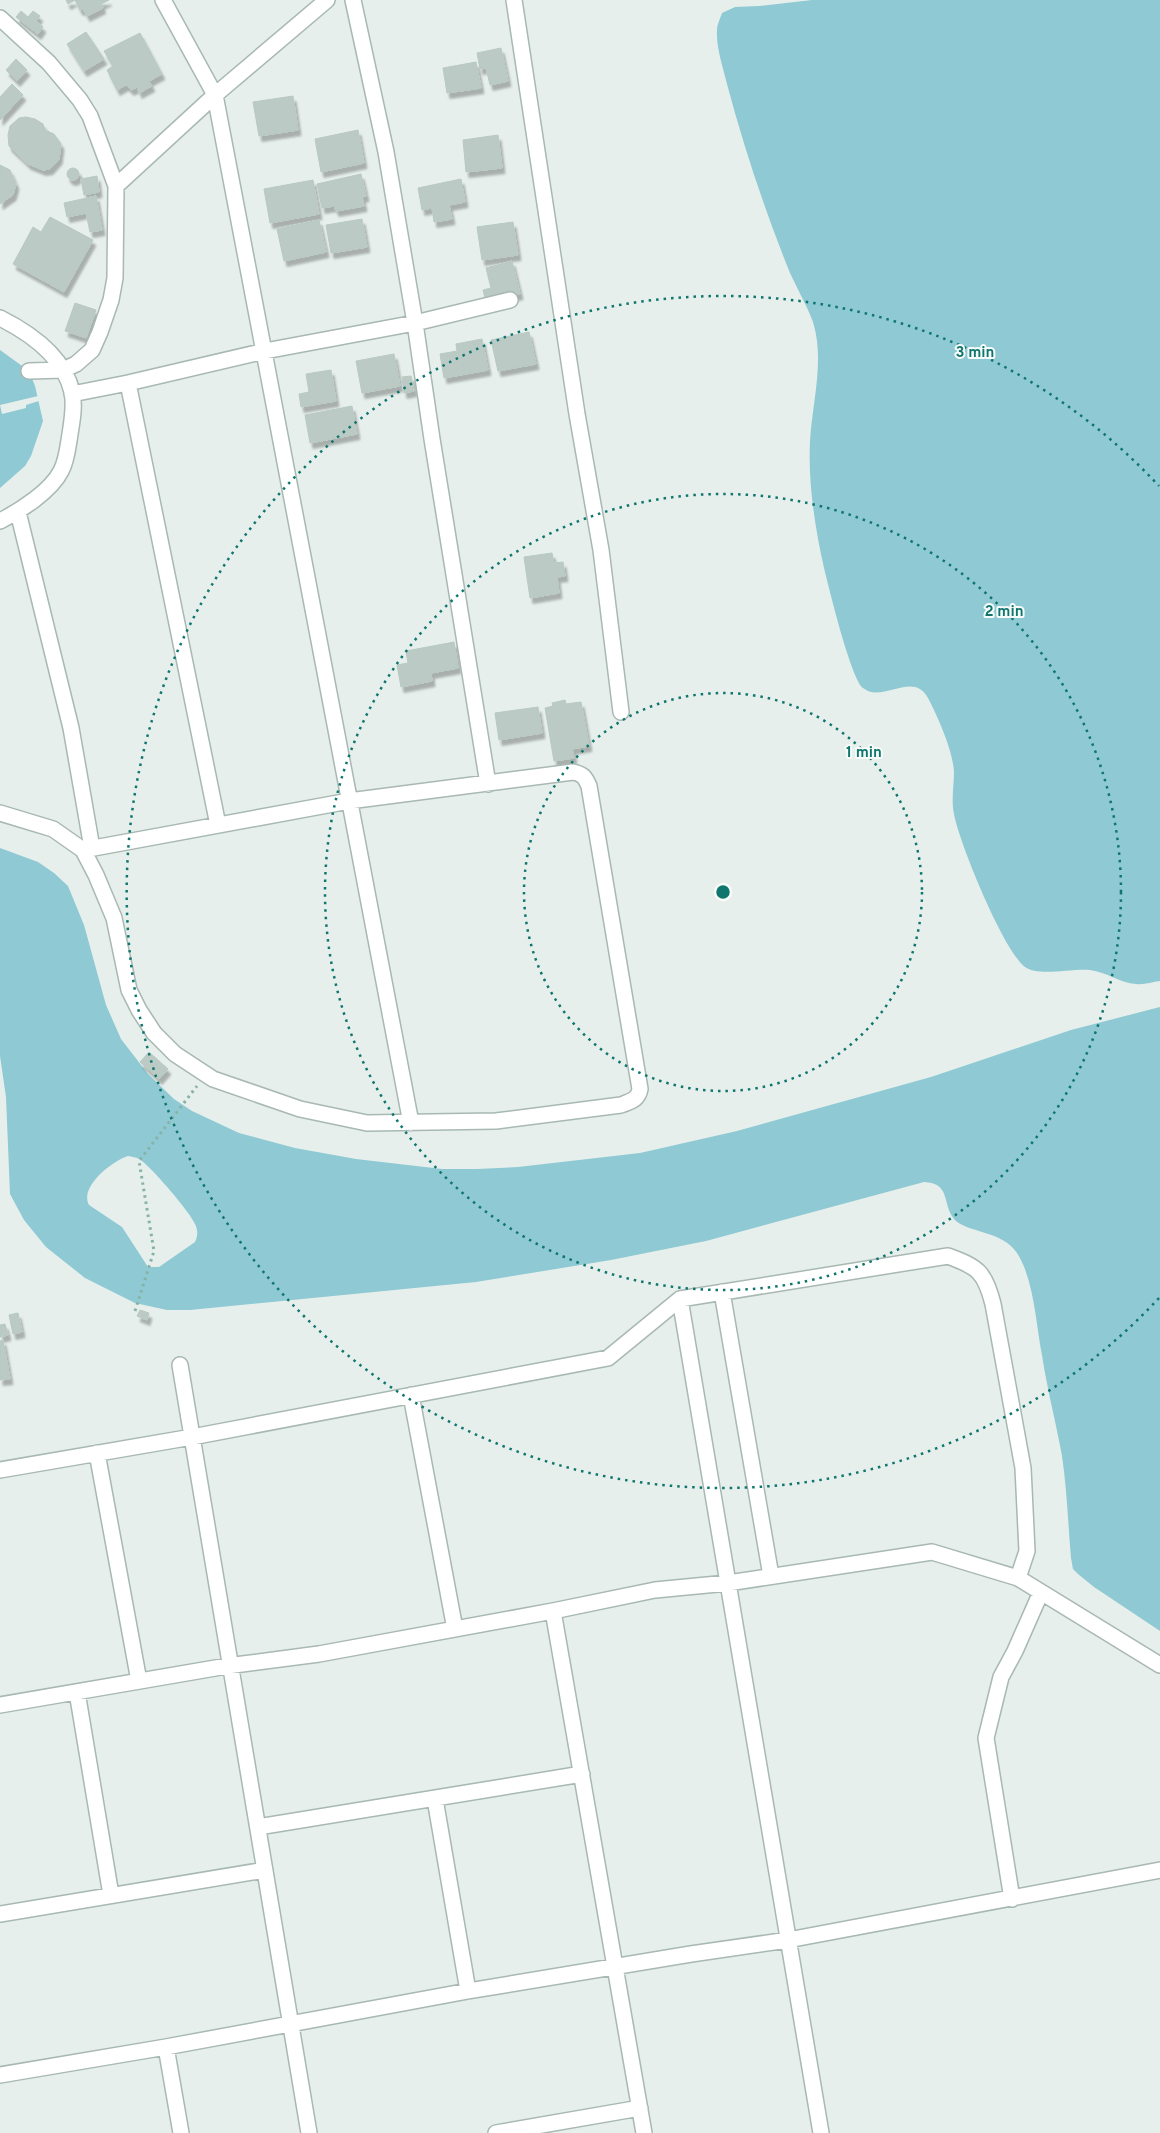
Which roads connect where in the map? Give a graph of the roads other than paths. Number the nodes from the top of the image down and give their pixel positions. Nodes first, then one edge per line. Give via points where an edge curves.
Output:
1 (163, 0) edge
2 (327, 0) edge
3 (353, 0) edge
4 (514, 0) edge
5 (0, 18) edge
6 (215, 95) junction
7 (116, 186) junction
8 (510, 300) dead end
9 (0, 318) edge
10 (415, 323) junction
11 (265, 351) junction
12 (63, 370) junction
13 (29, 371) dead end
14 (128, 383) junction
15 (72, 394) junction
16 (18, 512) junction
17 (0, 521) edge
18 (621, 712) dead end
19 (488, 784) junction
20 (349, 801) junction
21 (0, 813) edge
22 (218, 825) junction
23 (87, 849) junction
24 (411, 1123) junction
25 (722, 1292) junction
26 (680, 1299) junction
27 (180, 1365) dead end
28 (411, 1395) junction
29 (192, 1436) junction
30 (96, 1453) junction
31 (0, 1470) edge
32 (771, 1576) junction
33 (1018, 1578) junction
34 (728, 1583) junction
35 (1041, 1592) junction
36 (553, 1611) junction
37 (455, 1629) junction
38 (1160, 1665) edge
39 (231, 1666) junction
40 (139, 1681) junction
41 (77, 1692) junction
42 (0, 1705) edge
43 (582, 1774) junction
44 (435, 1799) junction
45 (258, 1828) junction
46 (265, 1870) junction
47 (1160, 1870) edge
48 (111, 1895) junction
49 (1012, 1899) junction
50 (0, 1914) edge
51 (788, 1940) junction
52 (615, 1968) junction
53 (468, 1991) junction
54 (292, 2024) junction
55 (166, 2047) junction
56 (0, 2075) edge
57 (640, 2108) junction
58 (181, 2133) edge
59 (309, 2133) edge
60 (496, 2133) edge
61 (644, 2133) edge
62 (822, 2133) edge

1 - 6 street
2 - 6 street
3 - 10 street via 386,152
4 - 18 street via 601,550
5 - 7 street via 49,63 80,100 90,116
6 - 7 street
6 - 11 street
7 - 12 street via 117,243 111,300 92,350
8 - 10 street
9 - 12 street via 33,337
10 - 11 street
10 - 19 street
11 - 14 street
11 - 20 street
12 - 13 street
12 - 15 street
14 - 15 street
14 - 22 street
15 - 16 street via 71,429 62,471
16 - 17 street
16 - 23 street via 72,728
19 - 20 street
19 - 24 street via 573,772 586,777 639,1095 621,1105 562,1114 496,1121
20 - 22 street
20 - 24 street
21 - 23 street via 53,829
22 - 23 street
23 - 24 street via 114,918 133,1001 154,1033 175,1054 220,1082 300,1110 367,1123
25 - 26 street
25 - 32 street
25 - 33 street via 948,1256 972,1264 988,1284 1023,1468 1027,1551
26 - 28 street via 608,1358
26 - 34 street
27 - 29 street
28 - 29 street
28 - 37 street
29 - 30 street
29 - 39 street
30 - 31 street
30 - 40 street
32 - 33 street via 932,1552
32 - 34 street
33 - 35 street
34 - 36 street via 656,1590
34 - 51 street
35 - 38 street
35 - 49 street via 1001,1677 986,1738
36 - 37 street
36 - 43 street
37 - 39 street via 319,1654
39 - 40 street
39 - 45 street
40 - 41 street
41 - 42 street
41 - 48 street
43 - 44 street
43 - 52 street
44 - 45 street
44 - 53 street
45 - 46 street
46 - 48 street
46 - 54 street
47 - 49 street
48 - 50 street
49 - 51 street
51 - 52 street
51 - 62 street
52 - 53 street
52 - 57 street
53 - 54 street
54 - 55 street
54 - 59 street
55 - 56 street
55 - 58 street
57 - 60 street
57 - 61 street

